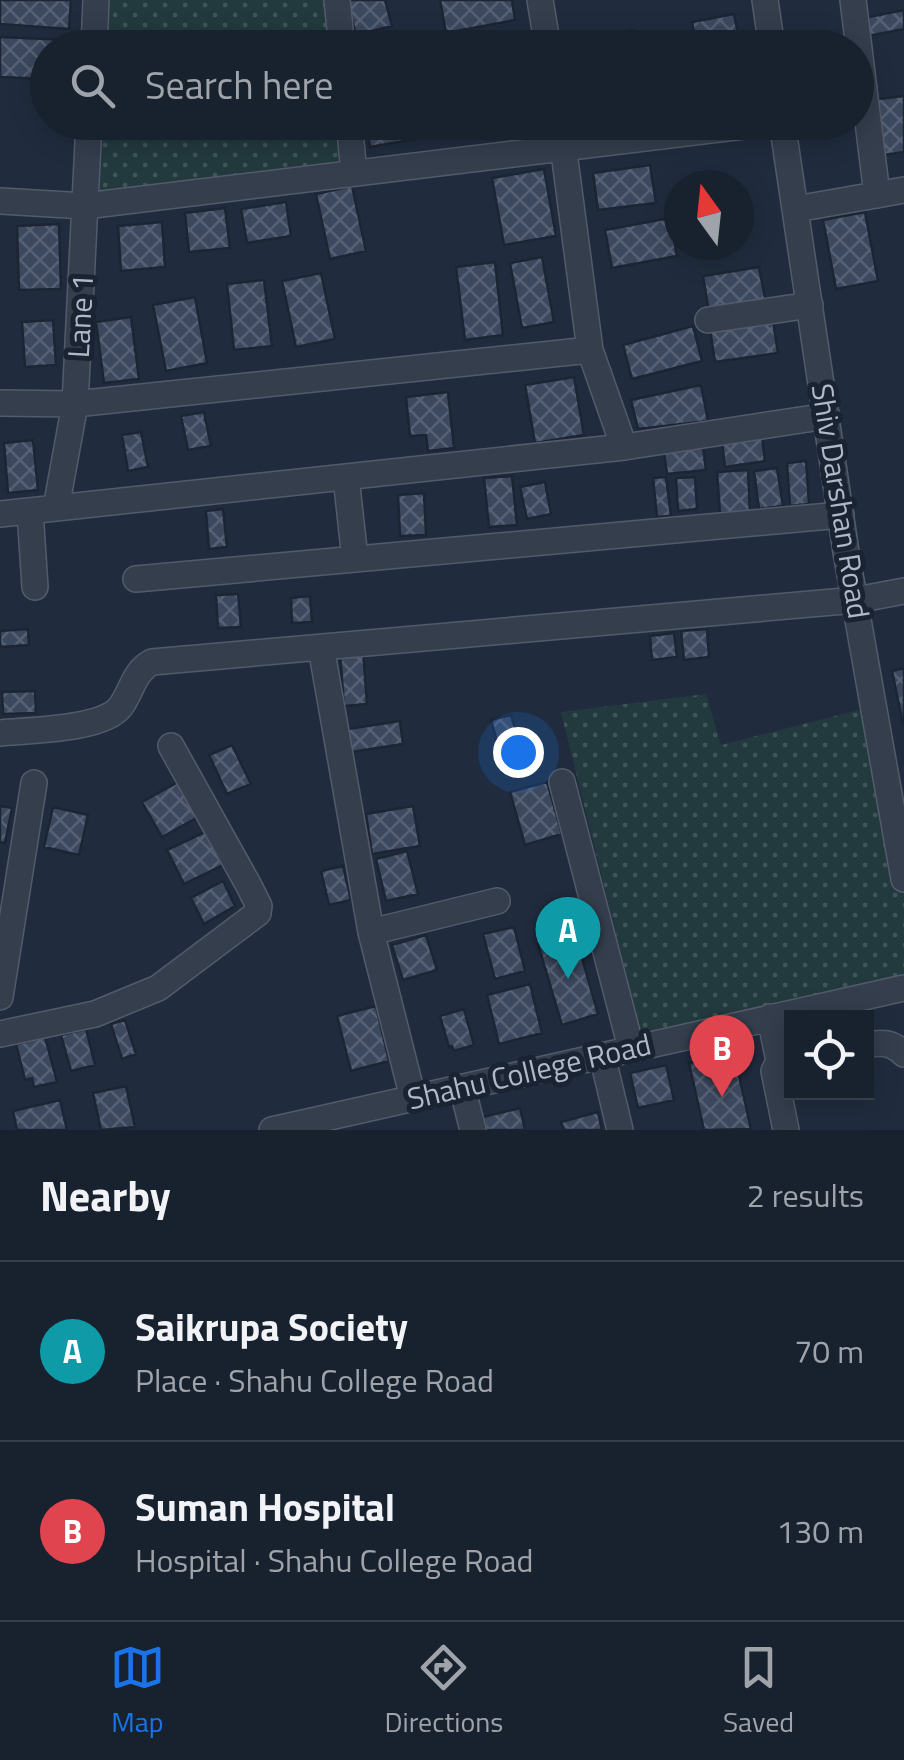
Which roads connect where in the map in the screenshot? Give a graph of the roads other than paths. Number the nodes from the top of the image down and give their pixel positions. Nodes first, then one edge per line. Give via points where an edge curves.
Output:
1 (96, 0) edge
2 (337, 0) edge
3 (540, 0) edge
4 (765, 0) edge
5 (853, 0) edge
6 (95, 30) edge
7 (340, 30) edge
8 (545, 30) edge
9 (769, 30) edge
10 (857, 30) edge
11 (89, 140) edge
12 (351, 140) edge
13 (535, 140) edge
14 (563, 140) edge
15 (783, 140) edge
16 (870, 140) edge
17 (354, 174) junction
18 (904, 190) edge
19 (877, 195) junction
20 (0, 202) edge
21 (85, 206) junction
22 (796, 209) junction
23 (810, 305) junction
24 (708, 320) dead end
25 (590, 350) junction
26 (0, 403) edge
27 (76, 404) junction
28 (826, 416) junction
29 (624, 447) junction
30 (346, 477) junction
31 (43, 510) junction
32 (0, 514) edge
33 (841, 515) junction
34 (355, 559) junction
35 (136, 579) dead end
36 (35, 587) dead end
37 (904, 591) edge
38 (856, 600) junction
39 (320, 647) junction
40 (0, 733) edge
41 (892, 740) edge
42 (172, 746) dead end
43 (562, 782) dead end
44 (34, 783) dead end
45 (900, 826) edge
46 (904, 878) edge
47 (497, 900) dead end
48 (371, 932) junction
49 (904, 988) edge
50 (0, 997) edge
51 (854, 1008) edge
52 (0, 1034) edge
53 (782, 1043) edge
54 (874, 1043) edge
55 (631, 1048) junction
56 (904, 1054) edge
57 (602, 1055) junction
58 (462, 1087) junction
59 (413, 1098) junction
60 (305, 1126) edge
61 (272, 1130) edge
62 (474, 1130) edge
63 (620, 1130) edge
64 (786, 1130) edge

1 - 6 street
2 - 7 street
3 - 8 street
4 - 9 street
5 - 10 street
11 - 21 street, Lane 1
12 - 17 street
13 - 17 street
14 - 25 street
15 - 22 street, Shiv Darshan Road
16 - 19 street
17 - 21 street
18 - 19 street
19 - 22 street
20 - 21 street
21 - 27 street, Lane 1
22 - 23 street, Shiv Darshan Road
23 - 24 street
23 - 28 street, Shiv Darshan Road
25 - 27 street
25 - 29 street
26 - 27 street
27 - 31 street, Lane 1
28 - 29 street
28 - 33 street, Shiv Darshan Road
29 - 30 street
30 - 31 street
30 - 34 street
31 - 32 street
31 - 36 street, Lane 1
33 - 34 street
33 - 38 street, Shiv Darshan Road
34 - 35 street
37 - 38 street
38 - 39 street
38 - 41 street, Shiv Darshan Road
39 - 40 street via 152,662 108,717
39 - 48 street
41 - 45 street, Shiv Darshan Road
42 - 52 street via 258,912 158,988 95,1014
43 - 55 street
44 - 50 street
45 - 46 street, Shiv Darshan Road
47 - 48 street
48 - 59 street
49 - 51 street, Shahu College Road
51 - 53 street, Shahu College Road
53 - 55 street, Shahu College Road
53 - 64 street via 774,1071
54 - 56 street
55 - 57 street, Shahu College Road
57 - 58 street, Shahu College Road
57 - 63 street
58 - 59 street, Shahu College Road
58 - 62 street
59 - 60 street, Shahu College Road
60 - 61 street, Shahu College Road

